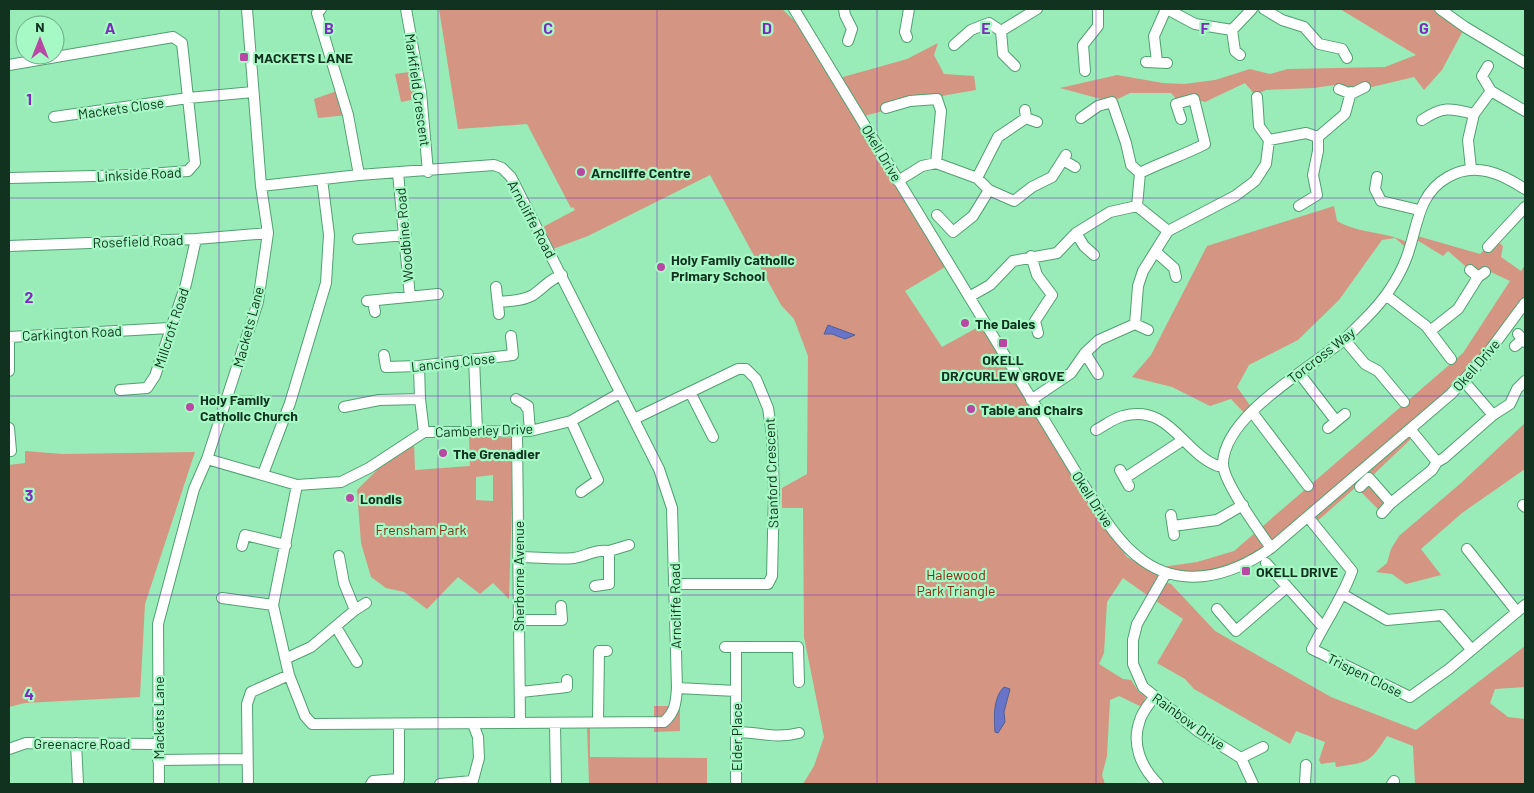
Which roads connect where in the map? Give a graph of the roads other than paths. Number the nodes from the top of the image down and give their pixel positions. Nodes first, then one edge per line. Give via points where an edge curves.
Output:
1 (246, 9) edge
2 (321, 9) edge
3 (406, 9) edge
4 (794, 9) edge
5 (844, 9) edge
6 (909, 9) edge
7 (1037, 9) edge
8 (1098, 9) edge
9 (1167, 9) edge
10 (1252, 9) edge
11 (1264, 9) edge
12 (1440, 9) edge
13 (1232, 30) junction
14 (1001, 32) junction
15 (907, 37) dead end
16 (848, 41) dead end
17 (954, 45) dead end
18 (1240, 55) dead end
19 (1347, 58) dead end
20 (1146, 62) dead end
21 (1525, 63) edge
22 (9, 65) edge
23 (1015, 66) dead end
24 (1488, 66) dead end
25 (1085, 71) dead end
26 (1365, 87) dead end
27 (1339, 89) dead end
28 (1491, 91) junction
29 (253, 92) junction
30 (1351, 93) junction
31 (1256, 97) dead end
32 (188, 98) junction
33 (886, 108) dead end
34 (1525, 111) edge
35 (1474, 114) junction
36 (54, 117) dead end
37 (1081, 118) dead end
38 (1181, 119) dead end
39 (1422, 120) dead end
40 (1037, 122) dead end
41 (1318, 137) junction
42 (1269, 140) junction
43 (936, 163) junction
44 (1075, 167) dead end
45 (1470, 169) junction
46 (428, 172) junction
47 (398, 173) junction
48 (1140, 173) junction
49 (359, 175) junction
50 (1377, 177) dead end
51 (9, 178) edge
52 (977, 178) junction
53 (322, 179) junction
54 (898, 180) junction
55 (261, 186) junction
56 (1525, 189) edge
57 (989, 190) junction
58 (1138, 206) junction
59 (1299, 206) dead end
60 (1525, 207) edge
61 (1420, 210) junction
62 (937, 215) dead end
63 (1168, 231) junction
64 (268, 233) junction
65 (1076, 233) junction
66 (406, 235) junction
67 (196, 238) junction
68 (358, 239) dead end
69 (9, 246) edge
70 (1488, 247) dead end
71 (1156, 252) junction
72 (1094, 255) dead end
73 (1031, 256) junction
74 (1470, 270) dead end
75 (562, 274) junction
76 (1176, 277) dead end
77 (496, 287) dead end
78 (438, 294) dead end
79 (1387, 296) junction
80 (410, 297) junction
81 (969, 297) junction
82 (498, 302) junction
83 (1525, 303) edge
84 (375, 312) dead end
85 (499, 314) dead end
86 (1135, 324) junction
87 (170, 328) junction
88 (1148, 330) dead end
89 (1430, 331) junction
90 (1038, 333) dead end
91 (512, 336) dead end
92 (1344, 339) junction
93 (1084, 352) junction
94 (384, 355) dead end
95 (474, 359) junction
96 (1451, 359) dead end
97 (419, 366) junction
98 (9, 371) edge
99 (1299, 373) junction
100 (1098, 374) dead end
101 (1525, 381) edge
102 (1468, 386) dead end
103 (120, 390) dead end
104 (690, 392) junction
105 (620, 394) junction
106 (420, 399) junction
107 (516, 399) dead end
108 (1031, 400) junction
109 (1404, 402) dead end
110 (344, 407) dead end
111 (1252, 412) junction
112 (1345, 414) dead end
113 (1493, 415) junction
114 (634, 419) junction
115 (571, 421) junction
116 (9, 428) edge
117 (1410, 429) junction
118 (477, 430) junction
119 (1096, 430) dead end
120 (517, 431) junction
121 (530, 431) junction
122 (424, 432) junction
123 (713, 437) dead end
124 (1183, 440) junction
125 (11, 451) dead end
126 (207, 459) junction
127 (1437, 462) junction
128 (1223, 464) junction
129 (262, 474) junction
130 (1125, 478) dead end
131 (298, 485) junction
132 (1308, 486) dead end
133 (1360, 487) dead end
134 (581, 492) dead end
135 (1391, 503) junction
136 (1242, 505) junction
137 (1382, 513) dead end
138 (1308, 517) junction
139 (1173, 526) dead end
140 (286, 545) junction
141 (629, 545) dead end
142 (242, 546) dead end
143 (1271, 548) junction
144 (1467, 549) dead end
145 (609, 551) junction
146 (339, 556) dead end
147 (518, 557) junction
148 (1266, 563) dead end
149 (1166, 572) junction
150 (675, 584) junction
151 (595, 586) dead end
152 (1287, 587) junction
153 (1344, 595) junction
154 (222, 598) dead end
155 (366, 603) dead end
156 (273, 605) junction
157 (561, 606) dead end
158 (1217, 609) dead end
159 (1521, 609) edge
160 (355, 610) junction
161 (518, 620) junction
162 (1323, 626) junction
163 (336, 627) junction
164 (725, 647) dead end
165 (736, 647) junction
166 (1471, 649) junction
167 (607, 651) dead end
168 (287, 658) junction
169 (357, 662) dead end
170 (289, 675) junction
171 (568, 680) dead end
172 (799, 682) dead end
173 (677, 688) junction
174 (736, 690) junction
175 (521, 692) junction
176 (1155, 696) junction
177 (520, 721) junction
178 (598, 721) junction
179 (399, 724) junction
180 (473, 724) junction
181 (555, 724) junction
182 (736, 732) junction
183 (798, 733) dead end
184 (76, 743) junction
185 (157, 744) junction
186 (1263, 747) dead end
187 (9, 749) edge
188 (1241, 758) junction
189 (247, 759) junction
190 (158, 760) junction
191 (1306, 765) dead end
192 (440, 780) edge
193 (402, 782) edge
194 (472, 783) edge
195 (78, 784) edge
196 (159, 784) edge
197 (248, 784) edge
198 (371, 784) edge
199 (556, 784) edge
200 (736, 784) edge
201 (1158, 784) edge
202 (1253, 784) edge
203 (1305, 784) edge

1 - 29 street, Mackets Lane
2 - 49 street via 317,13 348,115
3 - 46 street, Markfield Crescent via 420,92
4 - 54 street, Okell Drive
5 - 16 street via 852,29
6 - 15 street
7 - 14 street
8 - 25 street via 1098,26 1083,45
9 - 13 street via 1195,24
9 - 20 street via 1154,36 1162,62
10 - 13 street
11 - 19 street via 1282,20 1304,27 1319,44 1342,49
12 - 21 street
13 - 18 street via 1234,51
14 - 17 street via 989,22 971,30
14 - 23 street via 1003,54
22 - 32 street via 172,37 182,43
24 - 28 street via 1482,76
26 - 30 street
27 - 30 street
28 - 34 street
28 - 35 street
29 - 32 street
29 - 55 street, Mackets Lane
30 - 41 street via 1346,114
31 - 42 street via 1259,126
32 - 36 street, Mackets Close
32 - 51 street, Linkside Road via 195,164 188,171
33 - 43 street via 910,101 937,99 941,111
35 - 39 street via 1451,108 1437,110
35 - 45 street via 1468,140
37 - 48 street via 1098,106 1112,102 1131,165
38 - 48 street via 1176,104 1194,99 1206,144
40 - 52 street via 1025,114 998,137
41 - 42 street via 1306,133
41 - 59 street via 1313,175 1319,197
42 - 63 street via 1266,164 1255,181 1235,196
43 - 52 street
43 - 54 street via 922,166
44 - 57 street via 1065,158 1052,178 1032,187 1014,201
45 - 56 street, Torcross Way via 1492,171
45 - 61 street, Torcross Way via 1448,177 1426,198
46 - 47 street, Arncliffe Road
46 - 75 street, Arncliffe Road via 488,165 502,168 511,177
47 - 49 street, Arncliffe Road
47 - 66 street, Woodbine Road
48 - 58 street
49 - 53 street, Arncliffe Road
50 - 61 street via 1375,189 1381,201
52 - 57 street
53 - 55 street, Arncliffe Road
53 - 129 street via 329,235 326,283 290,403
54 - 81 street, Okell Drive
55 - 64 street, Mackets Lane
57 - 62 street via 973,216 953,236
58 - 63 street
58 - 65 street via 1110,212
60 - 70 street
61 - 79 street, Torcross Way via 1406,258
63 - 71 street
64 - 67 street, Rosefield Road
64 - 126 street, Mackets Lane via 258,302
65 - 72 street
65 - 73 street via 1057,253
66 - 68 street
66 - 80 street, Woodbine Road
67 - 69 street, Rosefield Road
67 - 87 street, Millcroft Road via 186,284
71 - 76 street via 1174,268
71 - 86 street via 1143,271 1138,286
73 - 81 street via 1013,261 990,285
73 - 90 street via 1037,275 1052,295 1035,322
74 - 89 street via 1482,275 1458,309
75 - 82 street via 524,299
75 - 105 street, Arncliffe Road
77 - 82 street
78 - 80 street
79 - 89 street
79 - 92 street, Torcross Way
80 - 84 street via 370,301
81 - 108 street, Okell Drive
82 - 85 street
83 - 117 street, Okell Drive via 1467,378
86 - 88 street
86 - 93 street via 1099,340
87 - 98 street, Carkington Road via 9,337
87 - 103 street, Millcroft Road via 155,376 147,388
89 - 96 street
91 - 95 street, Lancing Close via 513,355
92 - 99 street, Torcross Way
92 - 109 street via 1365,364 1378,371
93 - 100 street
93 - 108 street via 1071,373
94 - 97 street, Lancing Close via 386,367
95 - 97 street, Lancing Close
95 - 118 street
97 - 106 street
99 - 111 street, Torcross Way
99 - 112 street via 1332,424
101 - 113 street via 1510,404
102 - 113 street
104 - 114 street, Stanford Crescent
104 - 123 street
104 - 150 street, Stanford Crescent via 738,369 746,369 756,379 768,408 772,435 772,576 768,584
105 - 114 street, Arncliffe Road
105 - 115 street, Camberley Drive
106 - 110 street via 379,400
106 - 122 street
107 - 121 street via 527,406
108 - 149 street, Okell Drive via 1102,516 1121,541 1146,563
111 - 128 street, Torcross Way via 1230,438
111 - 132 street
113 - 127 street
114 - 150 street, Arncliffe Road via 659,469 672,508
115 - 121 street, Camberley Drive
115 - 134 street via 598,480
116 - 125 street
117 - 127 street
117 - 138 street, Okell Drive
118 - 120 street, Camberley Drive
118 - 122 street, Camberley Drive
119 - 124 street via 1123,416 1142,414 1161,419
120 - 121 street, Camberley Drive
120 - 147 street, Sherborne Avenue
122 - 131 street, Camberley Drive via 341,482
124 - 128 street via 1205,462 1218,466
124 - 130 street
126 - 129 street, Camberley Drive
126 - 185 street, Mackets Lane via 194,489 158,624
127 - 135 street via 1432,470
128 - 136 street
129 - 131 street, Camberley Drive
131 - 140 street, Arncliffe Road
133 - 135 street via 1369,478
135 - 137 street
136 - 139 street via 1218,520
136 - 143 street
138 - 143 street, Okell Drive
138 - 153 street, Trispen Close via 1352,571
140 - 142 street via 245,535
140 - 156 street, Arncliffe Road
141 - 145 street
143 - 149 street, Okell Drive via 1250,563 1224,574 1198,578
144 - 159 street, Trispen Close
145 - 147 street via 591,551 578,558
145 - 151 street via 609,584
146 - 160 street via 344,584
147 - 161 street, Sherborne Avenue
148 - 152 street
149 - 176 street, Rainbow Drive via 1137,624 1133,640 1132,664 1143,687
150 - 173 street, Arncliffe Road
152 - 158 street via 1236,631
152 - 162 street
153 - 162 street, Trispen Close
153 - 166 street via 1387,620 1442,614
154 - 156 street
155 - 160 street
156 - 168 street, Arncliffe Road
157 - 161 street via 562,620
159 - 166 street, Trispen Close
160 - 163 street
161 - 175 street, Sherborne Avenue
162 - 166 street, Trispen Close via 1312,648 1410,697
163 - 168 street via 312,647
163 - 169 street
164 - 165 street
165 - 172 street via 798,647
165 - 174 street, Elder Place
167 - 178 street via 599,651
168 - 170 street, Arncliffe Road
170 - 179 street, Arncliffe Road via 305,716 312,724
170 - 189 street via 251,692 247,704
171 - 175 street via 567,687
173 - 174 street
173 - 178 street, Arncliffe Road via 677,702 664,722
174 - 182 street, Elder Place
175 - 177 street, Sherborne Avenue
176 - 188 street, Rainbow Drive via 1198,732
176 - 201 street via 1140,720 1138,742 1139,760
177 - 180 street, Arncliffe Road
177 - 181 street, Arncliffe Road
178 - 181 street, Arncliffe Road
179 - 180 street, Arncliffe Road
179 - 193 street
180 - 194 street via 478,737 479,758
181 - 199 street
182 - 183 street via 778,737
182 - 200 street, Elder Place
184 - 185 street, Greenacre Road
184 - 187 street, Greenacre Road via 26,743
184 - 195 street
185 - 190 street, Mackets Lane
186 - 188 street
188 - 202 street
189 - 190 street
189 - 197 street
190 - 196 street, Mackets Lane
191 - 203 street
192 - 194 street
193 - 198 street via 372,780

